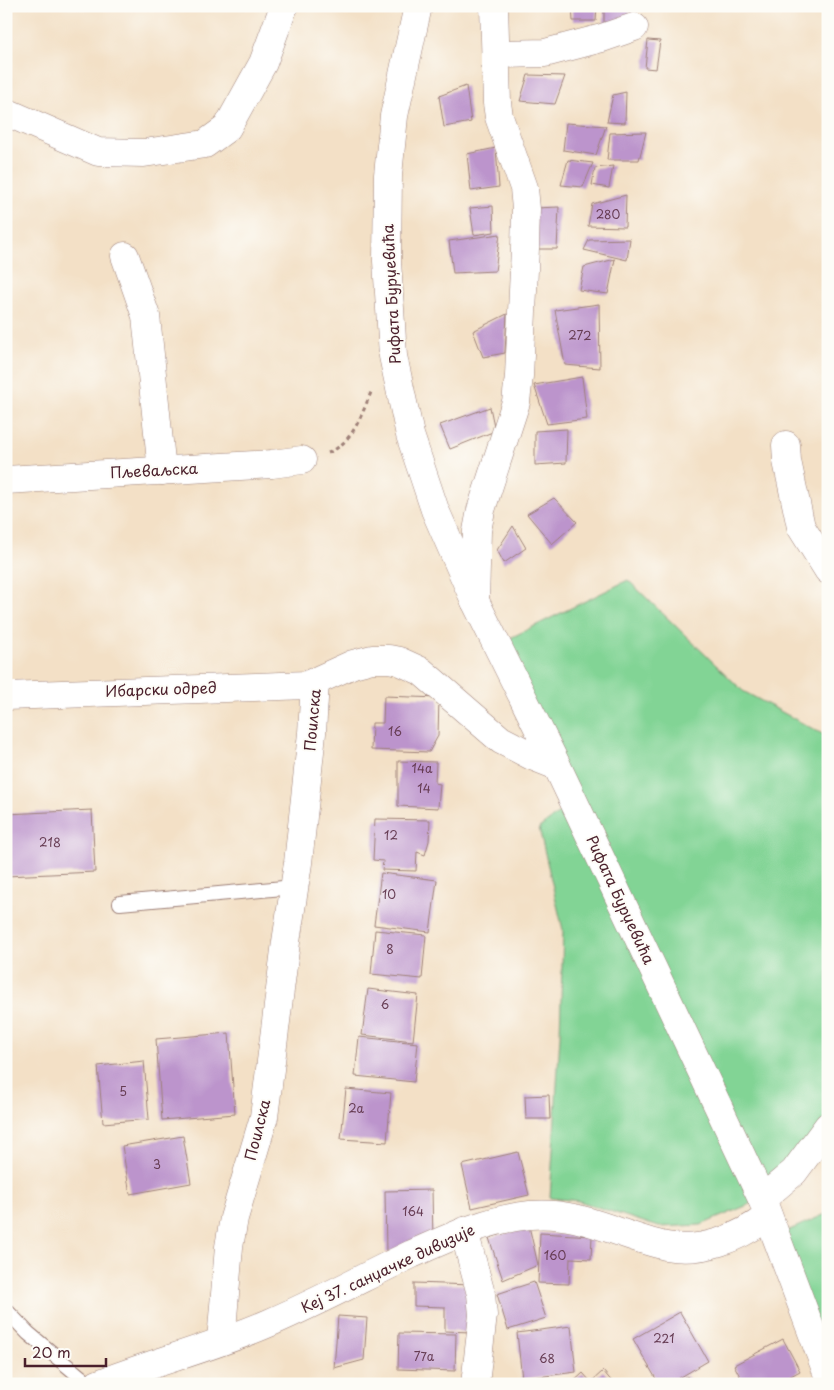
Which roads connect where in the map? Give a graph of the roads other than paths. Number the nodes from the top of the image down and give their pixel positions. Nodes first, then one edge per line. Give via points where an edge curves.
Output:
1 (284, 6) edge
2 (418, 6) edge
3 (494, 6) edge
4 (634, 27) dead end
5 (496, 54) junction
6 (6, 112) edge
7 (125, 256) dead end
8 (786, 446) dead end
9 (302, 460) road end
10 (162, 471) junction
11 (6, 480) edge
12 (828, 570) edge
13 (475, 602) junction
14 (315, 682) junction
15 (6, 696) edge
16 (557, 766) junction
17 (294, 888) junction
18 (120, 903) dead end
19 (828, 1126) edge
20 (765, 1208) junction
21 (464, 1231) junction
22 (6, 1310) edge
23 (221, 1341) junction
24 (828, 1375) edge
25 (89, 1384) edge
26 (98, 1384) edge
27 (475, 1384) edge

1 - 6 street via 263,63 227,128 205,144 144,154 98,152
2 - 13 street, Рифата Бурџевића via 394,116 388,175 387,261 393,356 422,473
3 - 5 street, Рифата Бурџевића
4 - 5 street via 545,53
5 - 13 street, Рифата Бурџевића via 499,116 524,188 525,248 516,402 481,510 477,531
7 - 10 street via 146,316
8 - 12 street via 801,527
9 - 10 street, Пљеваљска
10 - 11 street, Пљеваљска
13 - 16 street, Рифата Бурџевића
14 - 15 street, Ибарски одред via 307,686
14 - 16 street, Поилска via 362,661 380,658 399,661 421,671 501,740
14 - 17 street, Поилска
16 - 20 street, Рифата Бурџевића
17 - 18 lane
17 - 23 street, Поилска via 264,1117 234,1218 229,1247
19 - 20 street
20 - 21 street, Кеј 37. санџачке дивизије via 752,1229 719,1242 688,1247 662,1245 592,1221 553,1215 508,1218
20 - 24 street, Рифата Бурџевића
21 - 23 street, Кеј 37. санџачке дивизије via 288,1315
21 - 27 street via 484,1315
22 - 25 lane via 28,1333
23 - 26 street, Кеј 37. санџачке дивизије

